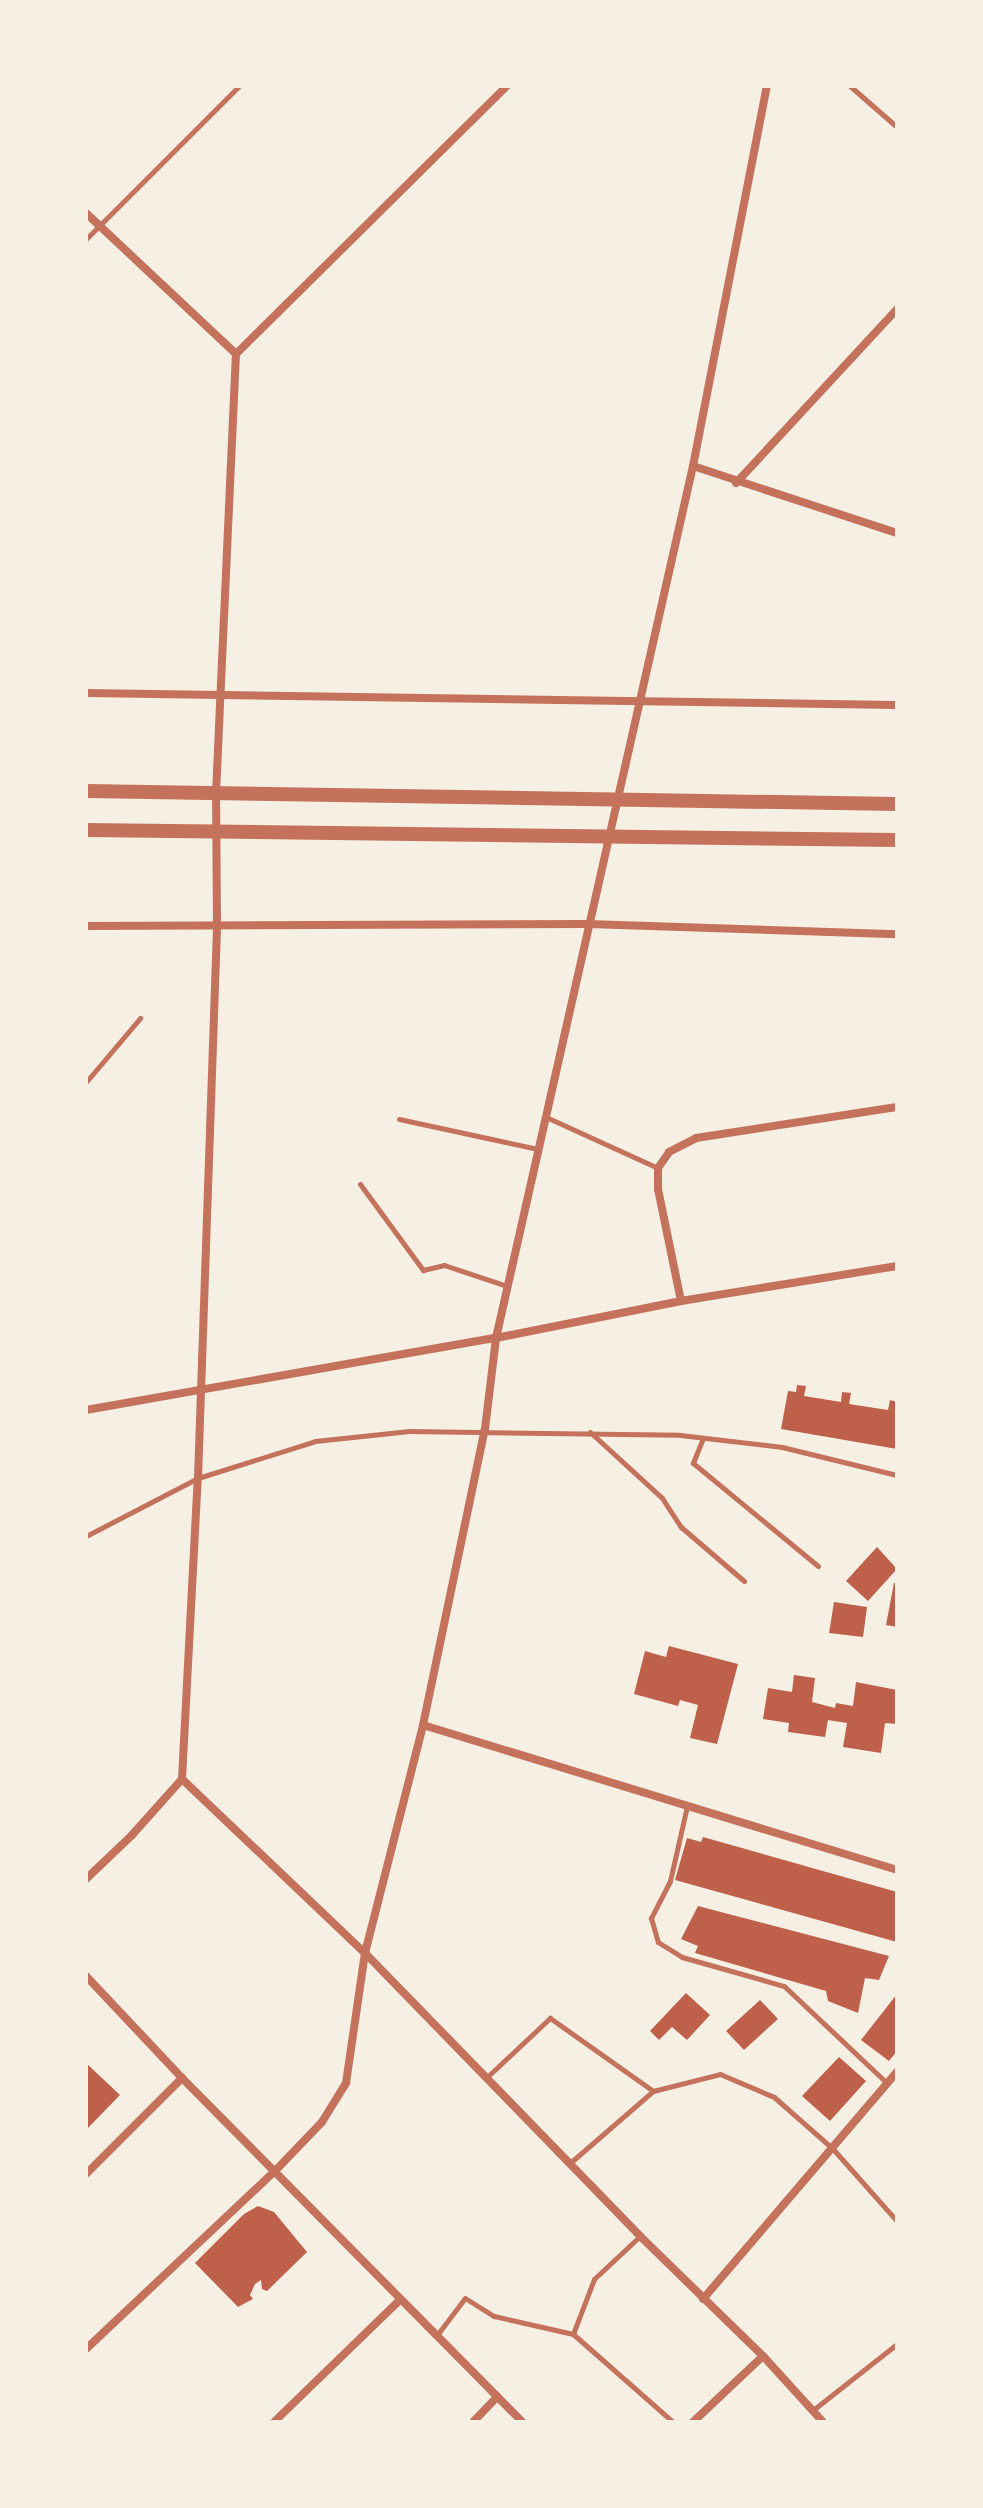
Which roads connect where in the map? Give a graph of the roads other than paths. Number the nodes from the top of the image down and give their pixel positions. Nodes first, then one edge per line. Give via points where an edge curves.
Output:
1 (239, 86) edge
2 (507, 86) edge
3 (767, 86) edge
4 (855, 88) edge
5 (897, 127) edge
6 (86, 213) edge
7 (99, 226) junction
8 (86, 239) edge
9 (897, 309) edge
10 (236, 354) junction
11 (693, 466) junction
12 (736, 483) junction
13 (897, 533) edge
14 (86, 693) edge
15 (220, 695) junction
16 (638, 701) junction
17 (897, 705) edge
18 (86, 791) edge
19 (216, 793) junction
20 (615, 800) junction
21 (897, 804) edge
22 (86, 830) edge
23 (216, 832) junction
24 (609, 837) junction
25 (897, 840) edge
26 (588, 924) junction
27 (86, 926) edge
28 (217, 928) junction
29 (897, 934) edge
30 (140, 1018) dead end
31 (86, 1082) edge
32 (897, 1107) edge
33 (545, 1116) junction
34 (399, 1119) dead end
35 (538, 1149) junction
36 (658, 1168) junction
37 (360, 1184) dead end
38 (897, 1266) edge
39 (507, 1286) junction
40 (681, 1301) junction
41 (496, 1338) junction
42 (199, 1391) junction
43 (86, 1410) edge
44 (485, 1429) junction
45 (589, 1431) junction
46 (703, 1438) junction
47 (897, 1475) edge
48 (198, 1478) junction
49 (86, 1536) edge
50 (818, 1566) dead end
51 (744, 1581) dead end
52 (423, 1725) junction
53 (182, 1779) junction
54 (687, 1806) junction
55 (897, 1870) edge
56 (86, 1879) edge
57 (365, 1953) junction
58 (86, 1976) edge
59 (897, 2072) edge
60 (182, 2078) junction
61 (486, 2078) junction
62 (888, 2084) junction
63 (653, 2091) junction
64 (833, 2149) junction
65 (569, 2163) junction
66 (275, 2171) junction
67 (86, 2174) edge
68 (897, 2221) edge
69 (640, 2236) junction
70 (703, 2299) junction
71 (400, 2300) junction
72 (573, 2334) junction
73 (436, 2336) junction
74 (897, 2344) edge
75 (86, 2349) edge
76 (763, 2356) junction
77 (497, 2397) junction
78 (812, 2411) junction
79 (274, 2422) edge
80 (473, 2422) edge
81 (522, 2422) edge
82 (673, 2422) edge
83 (693, 2422) edge
84 (823, 2422) edge

1 - 7 lane
2 - 10 street
3 - 11 street
4 - 5 lane
6 - 7 street
7 - 8 lane
7 - 10 street
9 - 12 street
10 - 15 street
11 - 12 street
11 - 16 street
12 - 13 street
14 - 15 street
15 - 16 street
15 - 19 street
16 - 17 street
16 - 20 street
18 - 19 street
19 - 20 street
19 - 23 street
20 - 21 street
20 - 24 street
22 - 23 street
23 - 24 street
23 - 28 street
24 - 25 street
24 - 26 street
26 - 28 street
26 - 29 street
26 - 33 street
27 - 28 street
28 - 42 street
30 - 31 lane
32 - 36 street via 696,1138 669,1152
33 - 35 street
33 - 36 lane
34 - 35 lane
35 - 39 street
36 - 40 street
37 - 39 lane via 423,1270 444,1265
38 - 40 street
39 - 41 street
40 - 41 street
41 - 42 street
41 - 44 street
42 - 43 street
42 - 48 street
44 - 45 lane
44 - 48 lane via 315,1441
44 - 52 street
45 - 46 lane
45 - 51 lane via 662,1498 681,1527
46 - 47 lane via 782,1447
46 - 50 lane via 693,1463
48 - 49 lane
48 - 53 street
52 - 54 street
52 - 57 street
53 - 56 street
53 - 57 street
54 - 55 street
54 - 62 lane via 670,1881 651,1918 658,1942 682,1957 784,1986
57 - 61 street
57 - 66 street via 346,2083 322,2122
58 - 60 street
59 - 62 street
60 - 66 street
60 - 67 street
61 - 63 lane via 550,2018
61 - 65 street
62 - 64 street
63 - 64 lane via 720,2074 774,2097
63 - 65 lane
64 - 68 lane
64 - 70 street
65 - 69 street
66 - 71 street
66 - 75 street
69 - 70 street
69 - 72 lane via 594,2279
70 - 76 street
71 - 73 street
71 - 79 street
72 - 73 lane via 494,2316 465,2298
72 - 82 lane
73 - 77 street
74 - 78 lane
76 - 78 street
76 - 83 street
77 - 80 street
77 - 81 street
78 - 84 street

